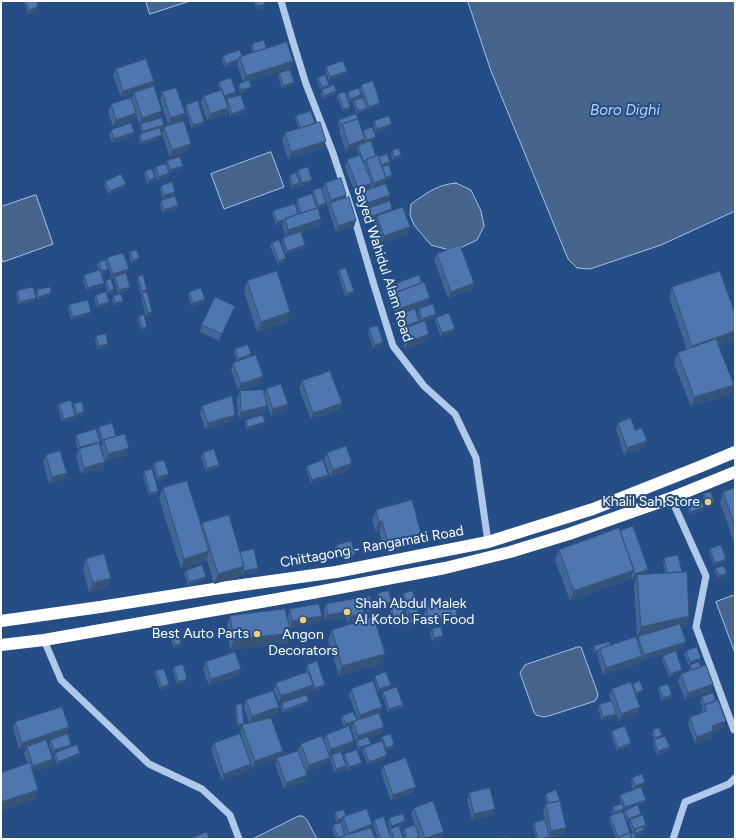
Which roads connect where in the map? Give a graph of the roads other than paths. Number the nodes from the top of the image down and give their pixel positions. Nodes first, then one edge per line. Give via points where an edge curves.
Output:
1 (281, 1) edge
2 (735, 452) edge
3 (735, 472) edge
4 (671, 498) junction
5 (488, 542) junction
6 (1, 622) edge
7 (44, 640) junction
8 (1, 645) edge
9 (735, 731) edge
10 (735, 778) edge
11 (239, 839) edge
12 (673, 839) edge

1 - 5 street, Sayed Wahidul Alam Road via 306,84 354,217 393,346 424,386 455,414 476,458
2 - 5 highway, Chittagong - Rangamati Road via 594,509
3 - 4 highway
4 - 7 highway via 569,534 445,568
4 - 9 street via 706,576 696,627
5 - 6 highway, Chittagong - Rangamati Road via 336,572
7 - 8 highway
7 - 11 street via 61,680 149,764 202,788 230,815
10 - 12 street via 729,784 685,802

